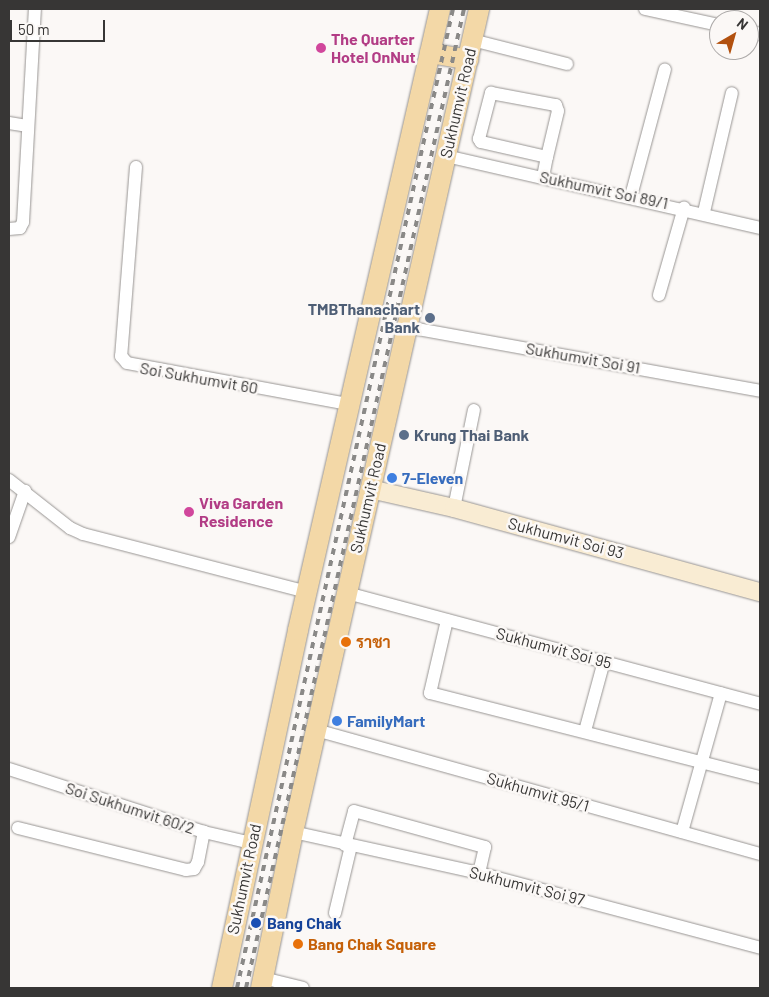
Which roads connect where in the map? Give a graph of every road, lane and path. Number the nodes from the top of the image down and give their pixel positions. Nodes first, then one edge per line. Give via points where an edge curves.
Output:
1 (34, 9) edge
2 (440, 9) edge
3 (479, 9) edge
4 (645, 9) edge
5 (709, 23) edge
6 (472, 40) junction
7 (430, 53) junction
8 (468, 60) junction
9 (567, 64) dead end
10 (665, 69) dead end
11 (732, 93) dead end
12 (9, 123) edge
13 (27, 126) junction
14 (446, 156) junction
15 (547, 157) junction
16 (136, 167) dead end
17 (543, 177) junction
18 (631, 196) junction
19 (684, 208) junction
20 (704, 212) junction
21 (760, 228) edge
22 (9, 229) edge
23 (659, 295) dead end
24 (406, 327) junction
25 (760, 391) edge
26 (349, 404) junction
27 (474, 410) dead end
28 (9, 480) edge
29 (370, 489) junction
30 (25, 491) junction
31 (454, 508) junction
32 (9, 537) edge
33 (307, 592) junction
34 (760, 592) edge
35 (347, 593) junction
36 (447, 620) junction
37 (604, 661) junction
38 (721, 693) junction
39 (760, 704) edge
40 (316, 730) junction
41 (585, 731) junction
42 (700, 762) junction
43 (9, 769) edge
44 (760, 777) edge
45 (18, 828) dead end
46 (204, 832) junction
47 (293, 832) junction
48 (682, 832) junction
49 (251, 843) junction
50 (348, 845) junction
51 (760, 854) edge
52 (479, 873) junction
53 (335, 913) dead end
54 (760, 948) edge
55 (262, 983) edge
56 (222, 988) edge
57 (303, 988) edge

1 - 13 street
2 - 7 main road, Sukhumvit Road
3 - 6 main road, Sukhumvit Road
4 - 5 street
6 - 8 main road, Sukhumvit Road
6 - 9 street
7 - 8 main road
7 - 26 main road, Sukhumvit Road
8 - 14 main road, Sukhumvit Road
10 - 18 street
11 - 20 street
12 - 13 street
13 - 22 street via 23,222 20,228
14 - 17 street, Sukhumvit Soi 89/1
14 - 24 main road, Sukhumvit Road
15 - 15 street via 558,112 556,105 492,92 479,139 481,142
15 - 17 street
16 - 26 street, Soi Sukhumvit 60 via 121,356 127,363
17 - 18 street, Sukhumvit Soi 89/1
18 - 19 street, Sukhumvit Soi 89/1
19 - 20 street, Sukhumvit Soi 89/1
19 - 23 street
20 - 21 street, Sukhumvit Soi 89/1
24 - 25 street, Sukhumvit Soi 91
24 - 29 main road, Sukhumvit Road
26 - 33 main road, Sukhumvit Road
27 - 31 street
28 - 30 street
29 - 31 street, Sukhumvit Soi 93
29 - 35 main road, Sukhumvit Road
30 - 32 street
30 - 33 street via 70,528 83,534
31 - 34 street, Sukhumvit Soi 93
33 - 49 main road, Sukhumvit Road
35 - 36 street, Sukhumvit Soi 95
35 - 40 main road, Sukhumvit Road
36 - 37 street, Sukhumvit Soi 95
36 - 41 street via 430,692
37 - 38 street, Sukhumvit Soi 95
37 - 41 street
38 - 39 street, Sukhumvit Soi 95
38 - 42 street
40 - 47 main road, Sukhumvit Road
40 - 48 street, Sukhumvit 95/1
41 - 42 street
42 - 44 street
42 - 48 street
43 - 46 street, Soi Sukhumvit 60/2
45 - 46 street via 186,870 194,869 198,862
46 - 49 street, Soi Sukhumvit 60/2
47 - 50 street, Sukhumvit Soi 97
47 - 55 main road, Sukhumvit Road
48 - 51 street, Sukhumvit 95/1
49 - 56 main road, Sukhumvit Road
50 - 52 street, Sukhumvit Soi 97
50 - 52 street via 354,811 485,847
50 - 53 street
52 - 54 street, Sukhumvit Soi 97
55 - 57 street

